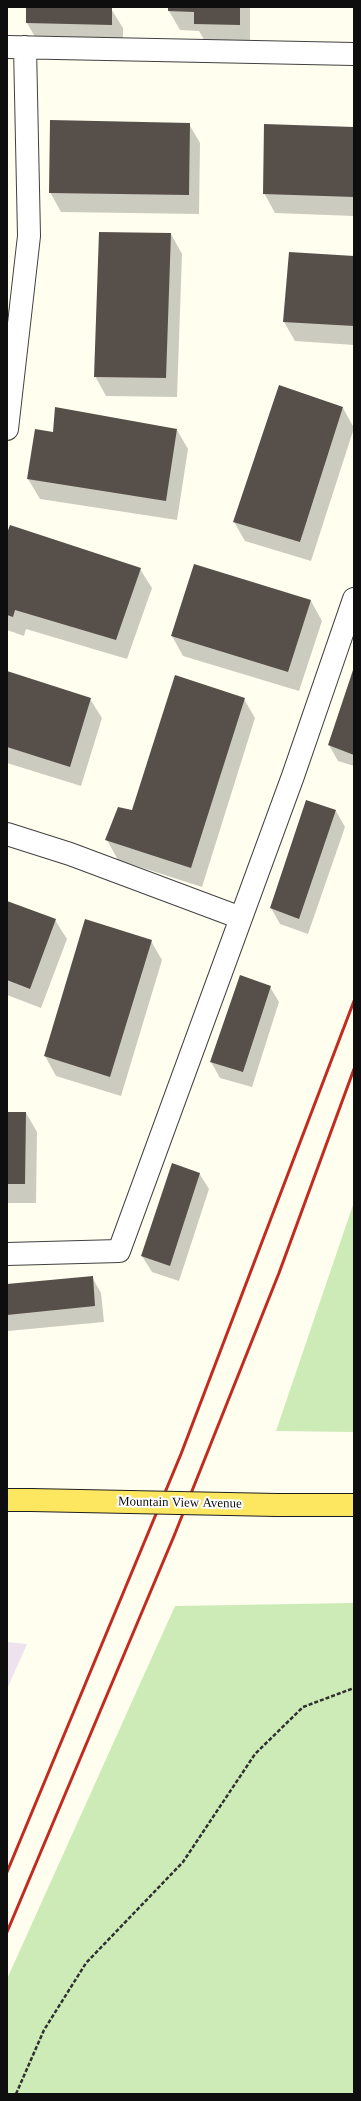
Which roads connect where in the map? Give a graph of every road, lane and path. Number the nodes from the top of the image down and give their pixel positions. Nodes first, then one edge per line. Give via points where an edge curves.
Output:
1 (16, 47) edge
2 (354, 54) edge
3 (7, 429) edge
4 (354, 599) edge
5 (7, 834) edge
6 (241, 918) junction
7 (7, 1254) edge
8 (7, 1500) edge
9 (354, 1505) edge
10 (354, 1688) edge
11 (16, 2094) edge

1 - 2 lane
1 - 3 lane via 29,236
4 - 6 lane
5 - 6 lane via 70,854
6 - 7 lane via 119,1251
8 - 9 main road, Mountain View Avenue, bridge
10 - 11 path via 303,1708 255,1754 183,1862 86,1963 44,2030

